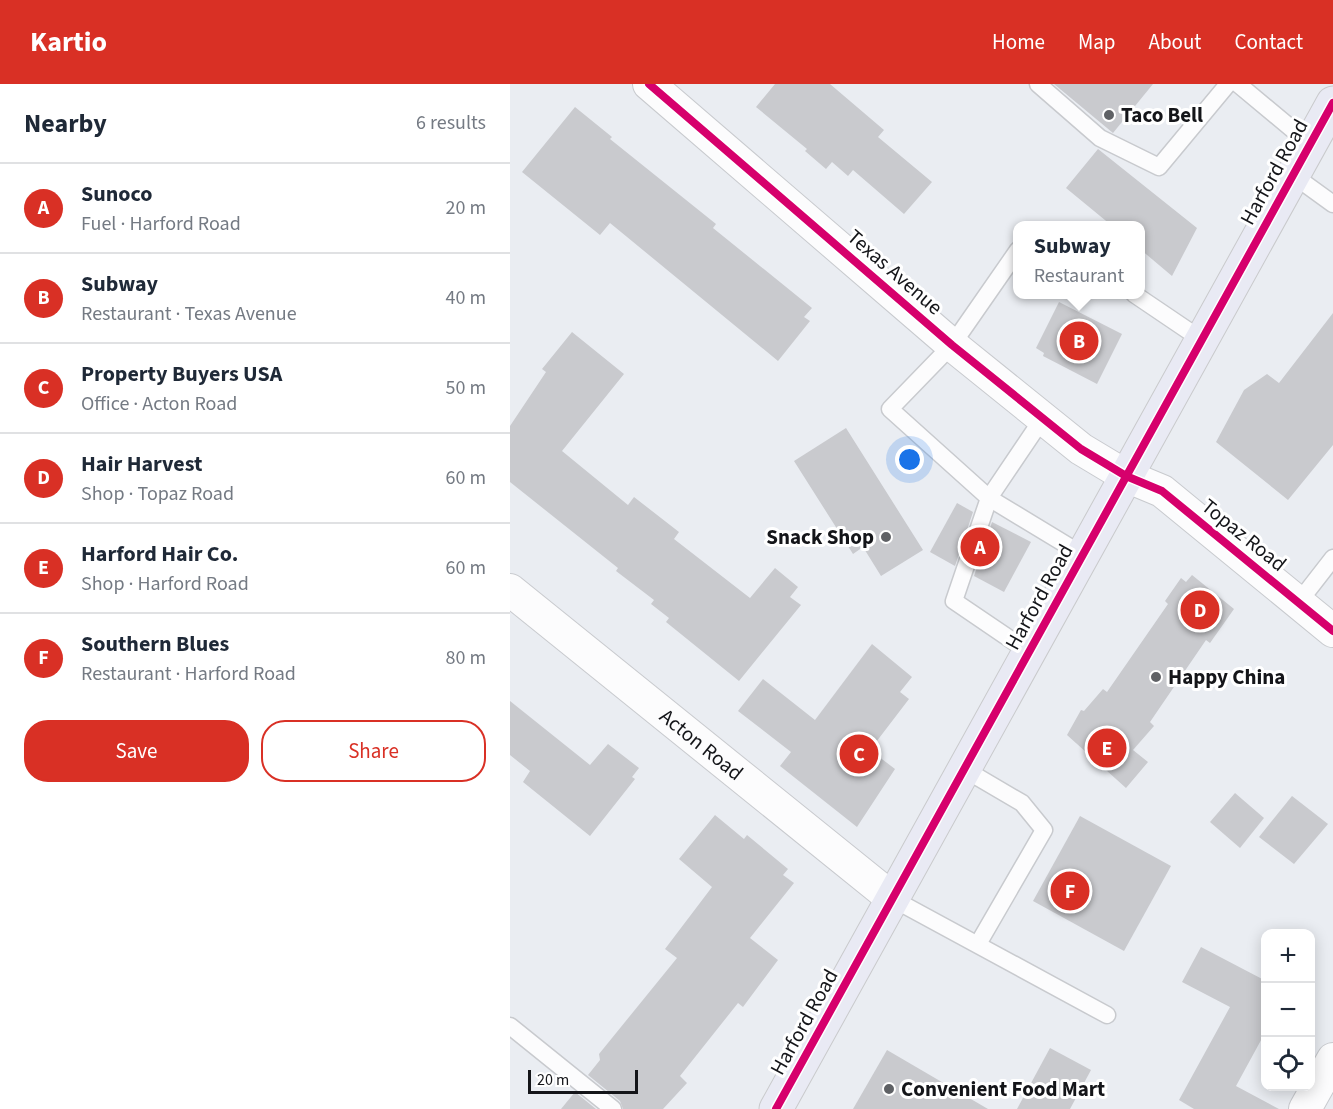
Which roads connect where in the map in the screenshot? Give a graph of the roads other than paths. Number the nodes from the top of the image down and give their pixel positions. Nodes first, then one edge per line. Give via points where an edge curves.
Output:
1 (649, 84) edge
2 (1038, 84) edge
3 (1228, 84) edge
4 (1238, 84) edge
5 (1333, 103) edge
6 (1310, 144) junction
7 (1293, 175) junction
8 (1333, 204) edge
9 (1013, 256) edge
10 (1141, 299) edge
11 (1202, 340) junction
12 (952, 345) junction
13 (1043, 418) junction
14 (1126, 476) junction
15 (989, 498) junction
16 (1083, 555) junction
17 (1333, 558) edge
18 (510, 590) edge
19 (1298, 603) junction
20 (1333, 631) edge
21 (1029, 652) junction
22 (964, 769) junction
23 (893, 899) junction
24 (978, 944) junction
25 (1107, 1015) dead end
26 (510, 1026) edge
27 (1333, 1059) edge
28 (613, 1109) edge
29 (776, 1109) edge
30 (1305, 1109) edge

1 - 12 street, Texas Avenue
2 - 3 lane via 1100,138 1159,167
4 - 6 lane
5 - 6 main road, Harford Road
6 - 7 main road, Harford Road
7 - 8 lane
7 - 11 main road, Harford Road
9 - 12 lane
10 - 11 lane
11 - 14 main road, Harford Road
12 - 13 street, Texas Avenue
12 - 15 lane via 890,408
13 - 14 street, Texas Avenue via 1081,449
13 - 15 lane
14 - 16 main road, Harford Road
14 - 19 street, Topaz Road via 1162,491
15 - 16 lane
15 - 21 lane via 954,602
16 - 21 main road, Harford Road
17 - 19 lane
18 - 23 street, Acton Road
19 - 20 street, Topaz Road
21 - 22 main road, Harford Road
22 - 23 main road, Harford Road
22 - 24 lane via 1022,803 1044,830
23 - 24 lane
23 - 29 main road, Harford Road
24 - 25 lane
26 - 28 lane
27 - 30 street

